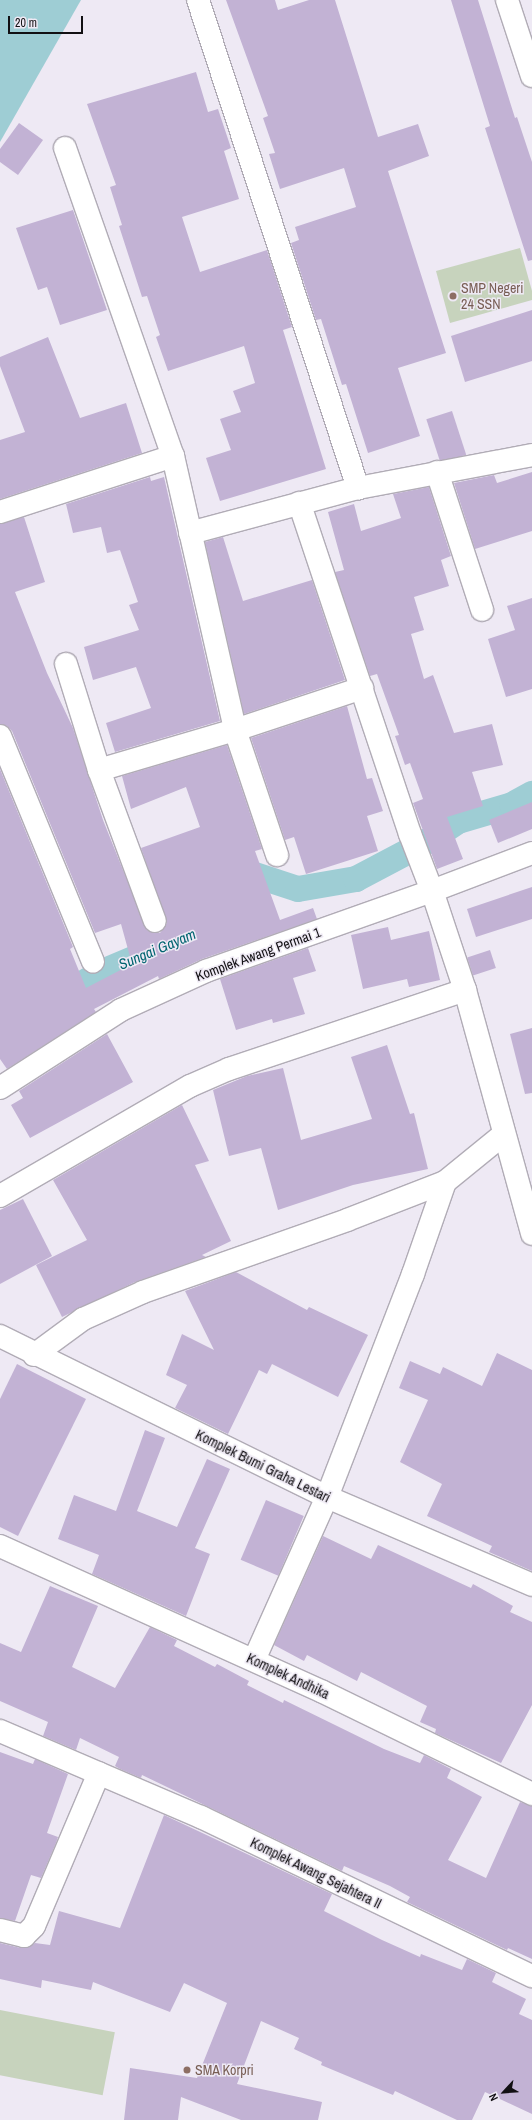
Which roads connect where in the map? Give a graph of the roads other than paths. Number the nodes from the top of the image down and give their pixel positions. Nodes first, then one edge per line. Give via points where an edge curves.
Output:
1 (198, 0) edge
2 (507, 0) edge
3 (532, 76) edge
4 (65, 148) dead end
5 (532, 455) edge
6 (173, 456) junction
7 (437, 472) junction
8 (358, 488) junction
9 (299, 503) junction
10 (0, 512) edge
11 (190, 533) junction
12 (482, 610) dead end
13 (66, 664) dead end
14 (362, 688) junction
15 (235, 730) junction
16 (0, 736) edge
17 (99, 770) junction
18 (532, 853) edge
19 (277, 855) dead end
20 (432, 891) junction
21 (155, 921) dead end
22 (93, 962) dead end
23 (465, 990) junction
24 (0, 1088) edge
25 (504, 1134) junction
26 (445, 1182) junction
27 (0, 1196) edge
28 (532, 1234) edge
29 (0, 1336) edge
30 (34, 1355) junction
31 (327, 1497) junction
32 (0, 1546) edge
33 (532, 1585) edge
34 (254, 1660) junction
35 (0, 1731) edge
36 (99, 1773) junction
37 (532, 1794) edge
38 (0, 1930) edge
39 (532, 1976) edge

1 - 8 street
2 - 3 street
4 - 6 street
5 - 7 street
6 - 10 street
6 - 11 street
7 - 8 street
7 - 12 street
8 - 9 street
9 - 11 street
9 - 14 street
11 - 15 street
13 - 17 street
14 - 15 street
14 - 20 street via 419,862
15 - 17 street
15 - 19 street
16 - 22 street
17 - 21 street
18 - 20 street, Komplek Awang Permai 1
20 - 23 street
20 - 24 street, Komplek Awang Permai 1 via 206,972 135,1004
23 - 25 street
23 - 27 street via 229,1069 190,1086
25 - 26 street
25 - 28 street
26 - 30 street via 347,1220 143,1292 83,1319
26 - 31 street via 413,1274
29 - 30 street, Komplek Bumi Graha Lestari
30 - 31 street, Komplek Bumi Graha Lestari
31 - 33 street, Komplek Bumi Graha Lestari
31 - 34 street
32 - 34 street, Komplek Andhika via 41,1562
34 - 37 street, Komplek Andhika
35 - 36 street, Komplek Awang Sejahtera II
36 - 38 street via 34,1926 24,1936
36 - 39 street, Komplek Awang Sejahtera II via 201,1817

